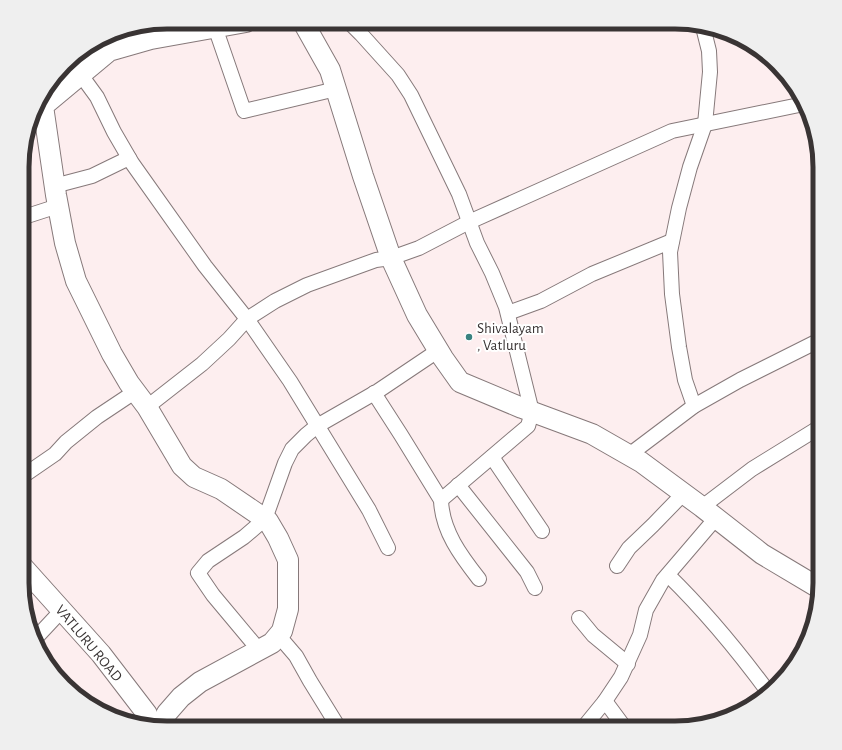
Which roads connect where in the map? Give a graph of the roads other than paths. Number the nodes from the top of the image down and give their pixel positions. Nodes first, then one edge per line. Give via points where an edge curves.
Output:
1 (204, 29) edge
2 (216, 29) edge
3 (308, 29) edge
4 (356, 29) edge
5 (704, 33) edge
6 (92, 51) edge
7 (109, 52) junction
8 (81, 75) junction
9 (336, 89) junction
10 (45, 105) edge
11 (798, 105) edge
12 (43, 108) edge
13 (705, 124) junction
14 (129, 158) junction
15 (54, 186) junction
16 (58, 206) junction
17 (29, 215) edge
18 (470, 222) junction
19 (672, 241) junction
20 (391, 258) junction
21 (508, 314) junction
22 (247, 319) junction
23 (813, 344) edge
24 (439, 350) junction
25 (374, 394) junction
26 (141, 399) junction
27 (694, 406) junction
28 (532, 412) junction
29 (317, 426) junction
30 (813, 431) edge
31 (628, 455) junction
32 (492, 457) junction
33 (29, 472) edge
34 (458, 484) junction
35 (684, 493) junction
36 (441, 500) junction
37 (709, 512) junction
38 (265, 519) junction
39 (542, 531) dead end
40 (388, 548) dead end
41 (617, 566) dead end
42 (29, 574) edge
43 (668, 575) junction
44 (479, 579) dead end
45 (813, 584) edge
46 (535, 588) dead end
47 (62, 610) junction
48 (579, 618) dead end
49 (39, 634) edge
50 (278, 635) junction
51 (259, 650) junction
52 (628, 664) junction
53 (765, 688) edge
54 (605, 701) junction
55 (148, 720) edge
56 (163, 721) edge
57 (335, 721) edge
58 (589, 721) edge
59 (620, 721) edge

1 - 7 street via 151,39
2 - 9 street via 244,110
3 - 9 street via 330,70
4 - 18 street via 398,75 411,95
5 - 13 street via 710,72
6 - 7 street
7 - 8 street
8 - 10 street
8 - 14 street via 97,97
9 - 20 street via 362,176
11 - 13 street
12 - 15 street
13 - 18 street via 672,131
13 - 19 street via 690,166
14 - 15 street via 92,176
14 - 22 street via 205,266
15 - 16 street
16 - 17 street
16 - 26 street via 76,281 112,354
18 - 20 street via 419,248
18 - 21 street
19 - 21 street via 592,274 541,301
19 - 27 street via 670,266 677,332 685,380
20 - 22 street via 376,260 307,285
20 - 24 street via 417,315
21 - 28 street
22 - 26 street via 202,364
22 - 29 street via 290,381
23 - 27 street
24 - 25 street
24 - 28 street via 460,382
25 - 29 street
25 - 36 street
26 - 33 street via 97,418 55,454
26 - 38 street via 182,466 194,477 221,489
27 - 31 street
28 - 31 street via 592,434
28 - 32 street via 528,426
29 - 38 street via 292,449
29 - 40 street via 369,510
30 - 37 street via 752,469
31 - 35 street
32 - 34 street
32 - 39 street
34 - 36 street
34 - 46 street via 527,572
35 - 37 street
35 - 41 street via 629,548
36 - 44 street via 441,512 459,553
37 - 43 street
37 - 45 street via 762,554
38 - 50 street via 278,538 288,560 288,609 282,631
38 - 51 street via 244,537 208,561 198,574
42 - 47 street, VATLURU ROAD
43 - 52 street via 646,610 640,635
43 - 53 street via 692,598
47 - 49 street
47 - 55 street, VATLURU ROAD via 101,654 147,714
48 - 52 street via 593,635
50 - 51 street via 272,643
50 - 57 street via 296,656
51 - 56 street via 200,682 181,697
52 - 54 street
54 - 58 street
54 - 59 street

